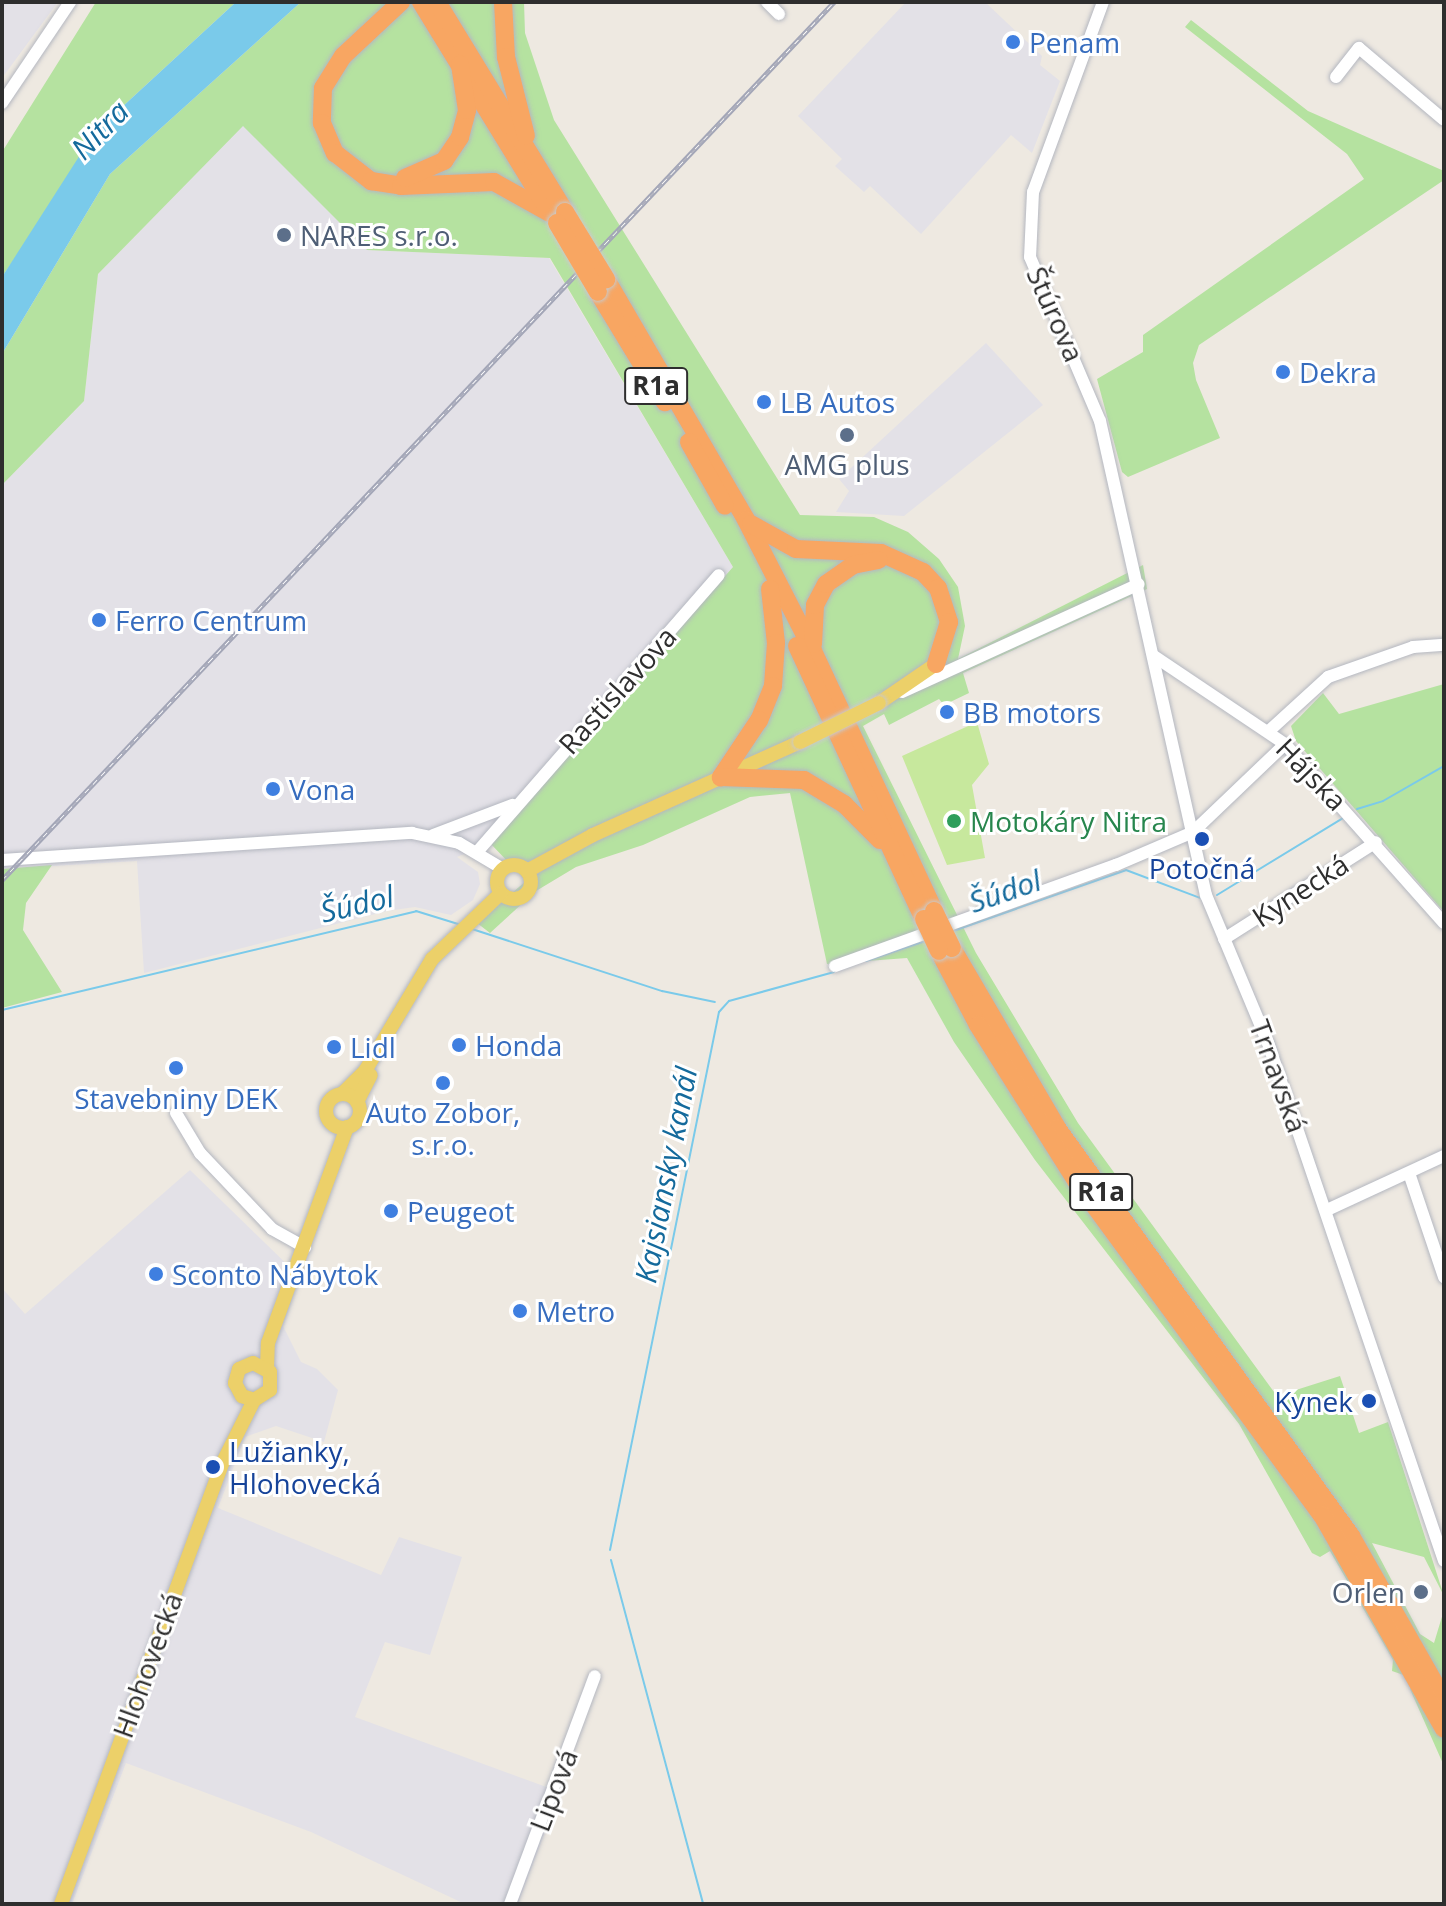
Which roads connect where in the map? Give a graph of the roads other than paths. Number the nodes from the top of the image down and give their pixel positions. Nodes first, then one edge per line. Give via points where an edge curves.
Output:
1 (70, 2) edge
2 (401, 2) edge
3 (409, 2) edge
4 (503, 2) edge
5 (767, 2) edge
6 (1103, 2) edge
7 (431, 5) edge
8 (779, 14) dead end
9 (460, 65) junction
10 (1336, 77) dead end
11 (2, 103) edge
12 (1444, 120) edge
13 (532, 158) junction
14 (557, 216) junction
15 (602, 286) junction
16 (746, 520) junction
17 (719, 575) dead end
18 (1139, 584) junction
19 (770, 589) junction
20 (1444, 645) edge
21 (813, 651) junction
22 (1154, 656) junction
23 (942, 667) junction
24 (1270, 730) junction
25 (1285, 744) junction
26 (721, 777) junction
27 (515, 804) junction
28 (1193, 832) junction
29 (433, 835) junction
30 (1376, 842) junction
31 (890, 850) junction
32 (478, 851) junction
33 (2, 860) edge
34 (543, 861) junction
35 (498, 865) junction
36 (527, 871) junction
37 (501, 893) junction
38 (928, 914) junction
39 (1444, 923) edge
40 (464, 926) junction
41 (1224, 939) junction
42 (946, 949) junction
43 (835, 966) dead end
44 (342, 1094) junction
45 (357, 1102) junction
46 (176, 1113) dead end
47 (341, 1126) junction
48 (1444, 1156) edge
49 (1409, 1173) junction
50 (1327, 1210) junction
51 (305, 1247) junction
52 (1444, 1277) edge
53 (260, 1366) junction
54 (238, 1393) junction
55 (254, 1400) junction
56 (236, 1430) junction
57 (1443, 1558) edge
58 (595, 1676) dead end
59 (1444, 1700) edge
60 (1444, 1729) edge
61 (60, 1903) edge
62 (510, 1904) edge

1 - 11 street
2 - 14 highway via 348,49 323,88 322,123 335,153 371,181 401,186 494,182
3 - 9 highway via 337,72 326,105 339,150 373,176 400,179 430,170 460,137 467,110
4 - 13 highway via 506,57
5 - 8 street
6 - 18 street, Štúrova via 1033,192 1027,238 1036,274 1072,345 1100,421
7 - 9 highway, R1a
7 - 13 highway, R1a
9 - 14 highway, R1a
10 - 12 street via 1359,48
13 - 14 highway, R1a
14 - 15 highway, R1a, bridge
15 - 16 highway, R1a
15 - 19 highway, R1a
16 - 21 highway, R1a
16 - 23 highway via 796,549 881,553 923,572 944,599 949,622
17 - 27 street, Rastislavova
18 - 22 street, Trnavská
18 - 23 street
19 - 26 highway via 776,643 773,686 759,720
19 - 31 highway, R1a
20 - 24 street via 1413,647 1328,677
21 - 23 highway via 815,605 826,584 853,565 879,560 908,568 934,592 944,623
21 - 38 highway, R1a
22 - 24 street, Hájska
22 - 28 street, Trnavská
23 - 26 main road, bridge via 898,694
24 - 25 street, Hájska
25 - 28 street
25 - 30 street, Hájska
26 - 31 highway via 790,777 816,786 844,804
26 - 34 main road
27 - 29 street, Rastislavova
27 - 32 street, Rastislavova
28 - 41 street, Trnavská via 1206,895
28 - 43 street
29 - 32 street
29 - 33 street via 369,834
30 - 39 street, Hájska
30 - 41 street, Kynecká
31 - 38 highway, R1a
32 - 35 street
34 - 35 main road
34 - 36 main road
35 - 36 main road
35 - 37 main road
36 - 37 main road via 531,883 525,894 512,899
37 - 40 main road
38 - 42 highway, R1a, bridge
40 - 44 main road via 432,959 365,1071
40 - 45 main road via 409,1007
41 - 50 street, Trnavská via 1268,1043
42 - 59 highway, R1a via 1057,1128 1351,1536
42 - 60 highway, R1a via 978,1025 1077,1182 1322,1515
44 - 45 main road
44 - 47 main road via 327,1110
45 - 47 main road via 358,1118
46 - 51 street via 200,1153 272,1229
47 - 51 main road, Hlohovecká via 337,1165
48 - 49 street
49 - 50 street
49 - 52 street
50 - 57 street, Trnavská
51 - 53 main road, Hlohovecká
53 - 54 main road, Hlohovecká via 236,1374
53 - 55 main road, Hlohovecká via 270,1390
54 - 55 main road
54 - 56 main road, Hlohovecká
55 - 56 main road, Hlohovecká
56 - 61 main road, Hlohovecká
58 - 62 street, Lipová

